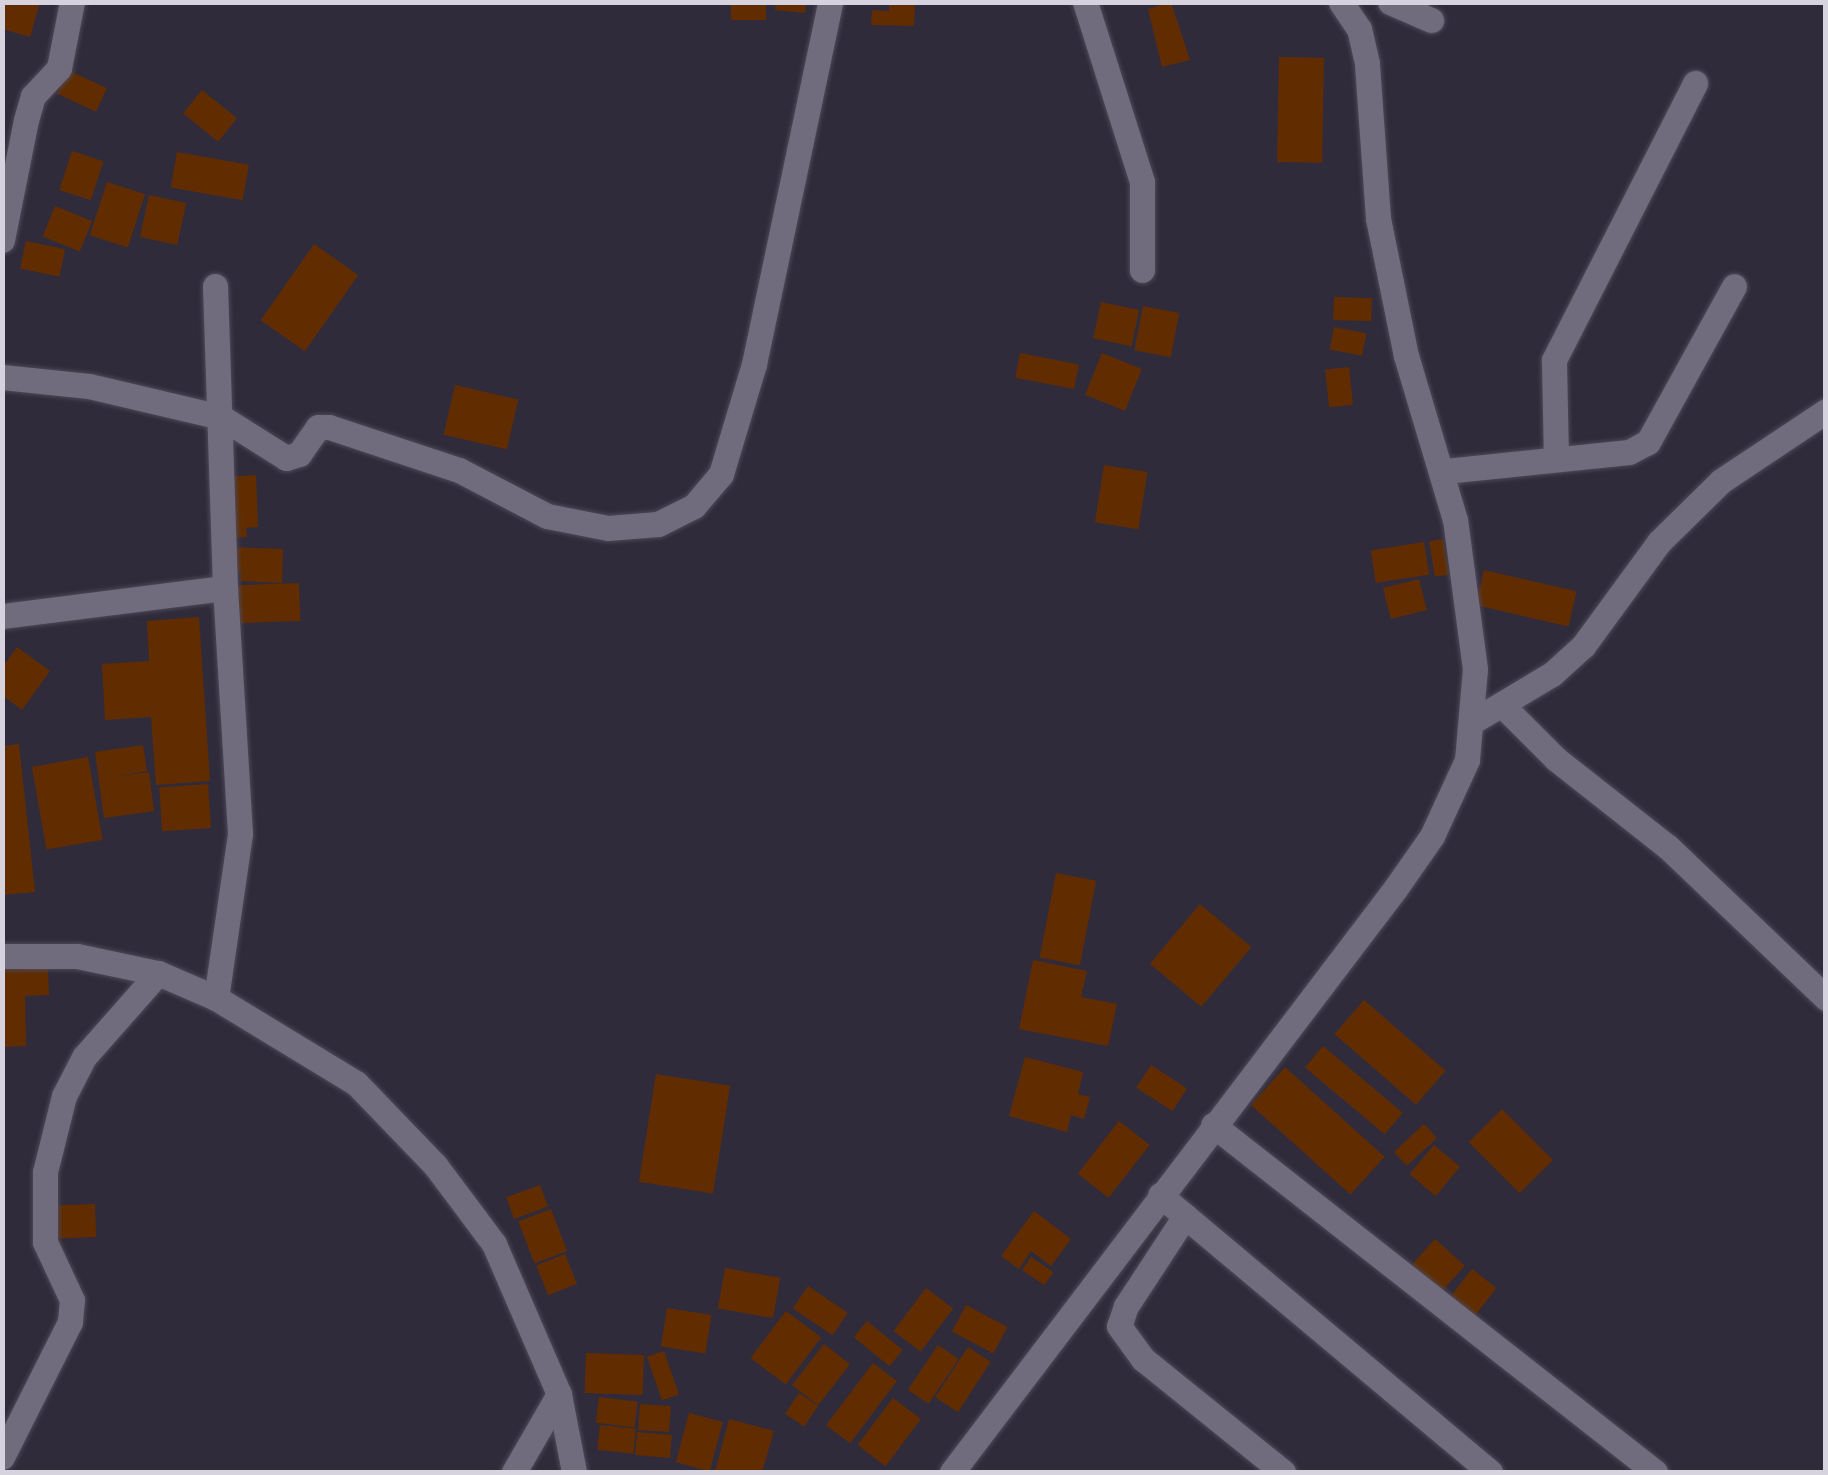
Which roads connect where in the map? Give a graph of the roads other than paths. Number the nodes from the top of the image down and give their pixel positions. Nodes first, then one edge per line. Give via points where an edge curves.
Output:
1 (72, 2) edge
2 (830, 2) edge
3 (1085, 2) edge
4 (1341, 2) edge
5 (1390, 2) edge
6 (1431, 20) dead end
7 (1695, 83) dead end
8 (2, 240) edge
9 (1142, 270) dead end
10 (215, 286) dead end
11 (1734, 286) dead end
12 (2, 378) edge
13 (1826, 411) edge
14 (221, 417) junction
15 (1556, 458) junction
16 (1444, 471) junction
17 (224, 588) junction
18 (2, 616) edge
19 (1502, 706) junction
20 (1476, 720) junction
21 (2, 956) edge
22 (158, 973) junction
23 (216, 998) junction
24 (1826, 998) edge
25 (1213, 1125) junction
26 (1160, 1195) junction
27 (1185, 1216) junction
28 (559, 1394) junction
29 (2, 1457) edge
30 (514, 1472) edge
31 (574, 1472) edge
32 (952, 1472) edge
33 (1283, 1472) edge
34 (1490, 1472) edge
35 (1654, 1472) edge

1 - 8 street via 60,68 34,96 26,120
2 - 14 street via 754,364 722,474 694,506 658,524 608,528 547,516 458,470 329,427 318,428 299,454 286,458
3 - 9 street via 1142,182
4 - 16 street via 1359,30 1367,63 1378,218 1406,356
5 - 6 street
7 - 15 street via 1554,360
10 - 14 street
11 - 15 street via 1648,442 1629,452
12 - 14 street via 90,386
13 - 19 street via 1747,461 1688,510 1583,646
14 - 17 street
15 - 16 street
16 - 20 street via 1467,600
17 - 18 street
17 - 23 street via 240,834
19 - 20 street
19 - 24 street via 1556,759 1668,847
20 - 25 street via 1467,760 1432,836
21 - 22 street via 77,956
22 - 23 street
22 - 29 street via 84,1057 64,1096 45,1172 45,1242 72,1300 70,1322
23 - 28 street via 356,1083 434,1164 518,1287
25 - 26 street
25 - 35 street
26 - 27 street
26 - 32 street
27 - 33 street via 1119,1326 1143,1360
27 - 34 street
28 - 30 street
28 - 31 street

